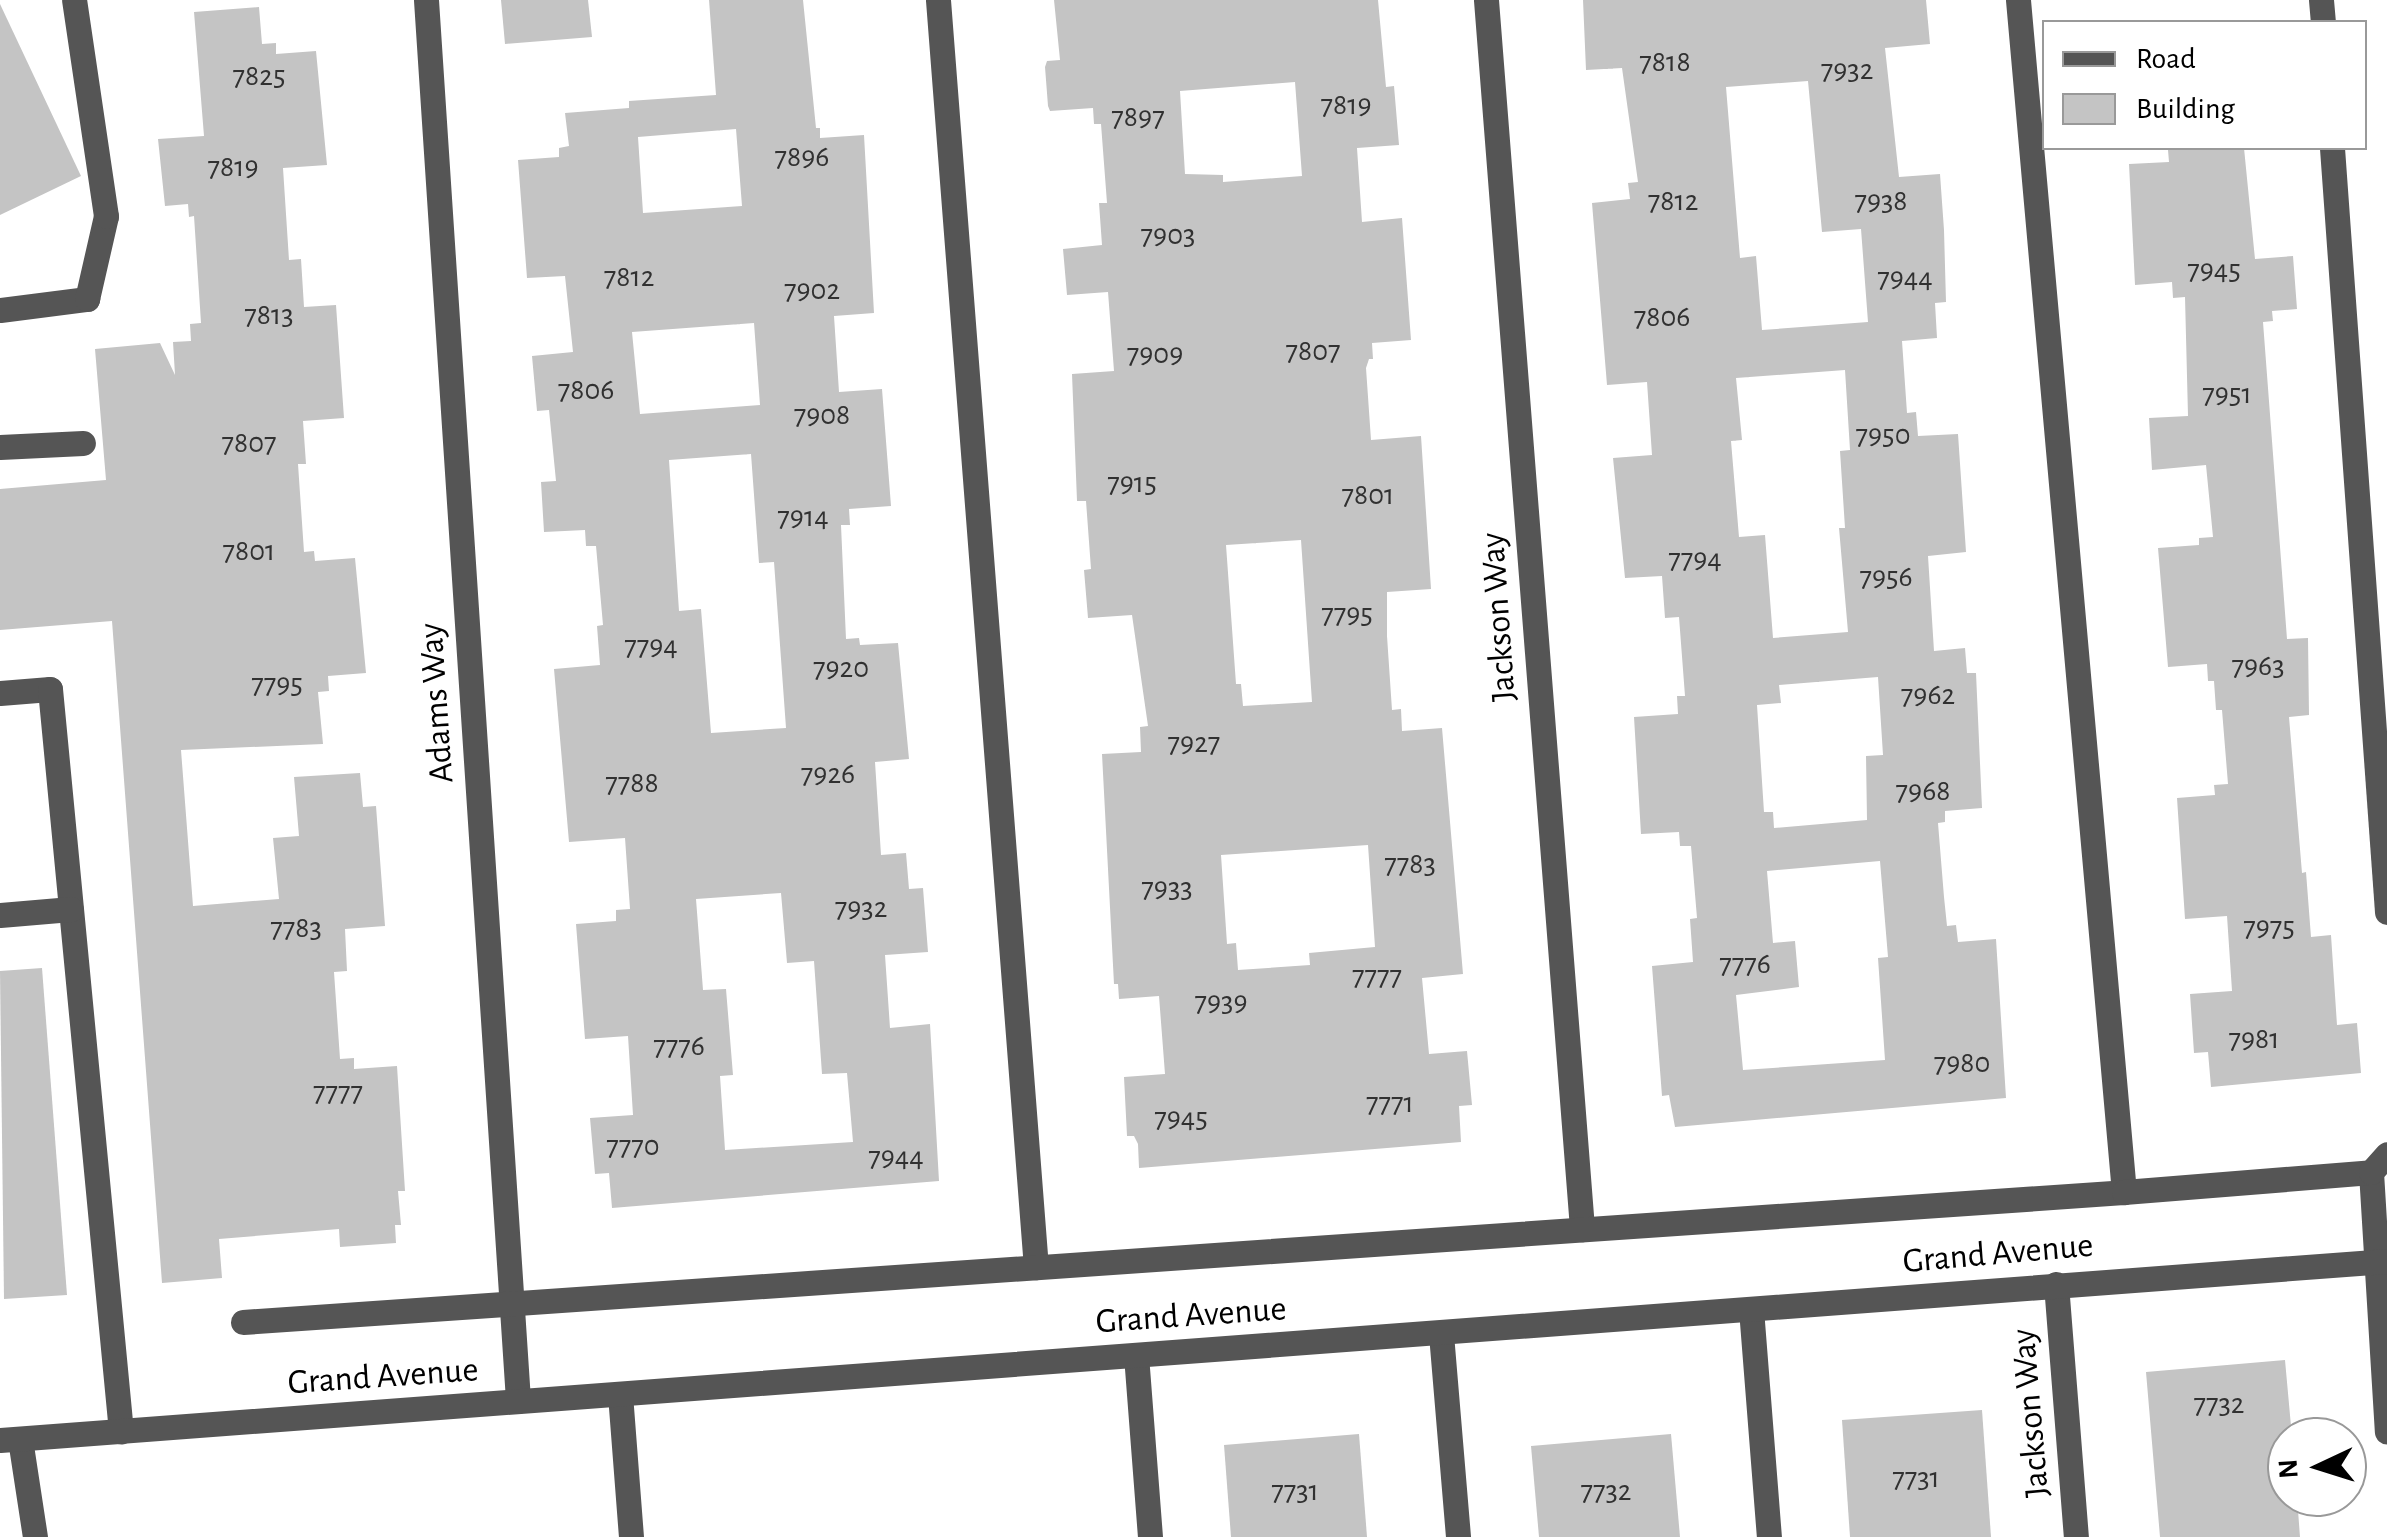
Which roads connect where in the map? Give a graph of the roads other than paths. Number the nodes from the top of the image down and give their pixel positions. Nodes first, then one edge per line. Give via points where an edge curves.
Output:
1 (74, 0) edge
2 (426, 0) edge
3 (938, 0) edge
4 (1486, 0) edge
5 (2018, 0) edge
6 (2332, 150) edge
7 (0, 310) edge
8 (83, 442) dead end
9 (0, 447) edge
10 (0, 693) edge
11 (71, 909) junction
12 (2387, 912) edge
13 (0, 915) edge
14 (2379, 1163) edge
15 (2124, 1192) junction
16 (1582, 1229) junction
17 (2380, 1262) edge
18 (1036, 1267) junction
19 (2056, 1284) junction
20 (512, 1303) junction
21 (1751, 1309) junction
22 (244, 1322) dead end
23 (1442, 1334) junction
24 (1136, 1355) junction
25 (620, 1394) junction
26 (518, 1401) junction
27 (121, 1432) junction
28 (2387, 1432) edge
29 (10, 1440) edge
30 (35, 1537) edge
31 (631, 1537) edge
32 (1150, 1537) edge
33 (1458, 1537) edge
34 (1769, 1537) edge
35 (2076, 1537) edge

1 - 7 street via 106,216 87,300
2 - 20 street, Adams Way
3 - 18 street
4 - 16 street, Jackson Way
5 - 15 street
6 - 12 street
8 - 9 street
10 - 11 street via 50,689
11 - 13 street
11 - 27 street
14 - 15 street
14 - 17 street
15 - 16 street
16 - 18 street
17 - 19 street, Grand Avenue
17 - 28 street
18 - 20 street
19 - 21 street, Grand Avenue
19 - 35 street, Jackson Way
20 - 22 street
20 - 26 street, Adams Way
21 - 23 street, Grand Avenue
21 - 34 street
23 - 24 street, Grand Avenue
23 - 33 street
24 - 25 street, Grand Avenue
24 - 32 street
25 - 26 street, Grand Avenue
25 - 31 street
26 - 27 street, Grand Avenue
27 - 29 street, Grand Avenue
29 - 30 street

